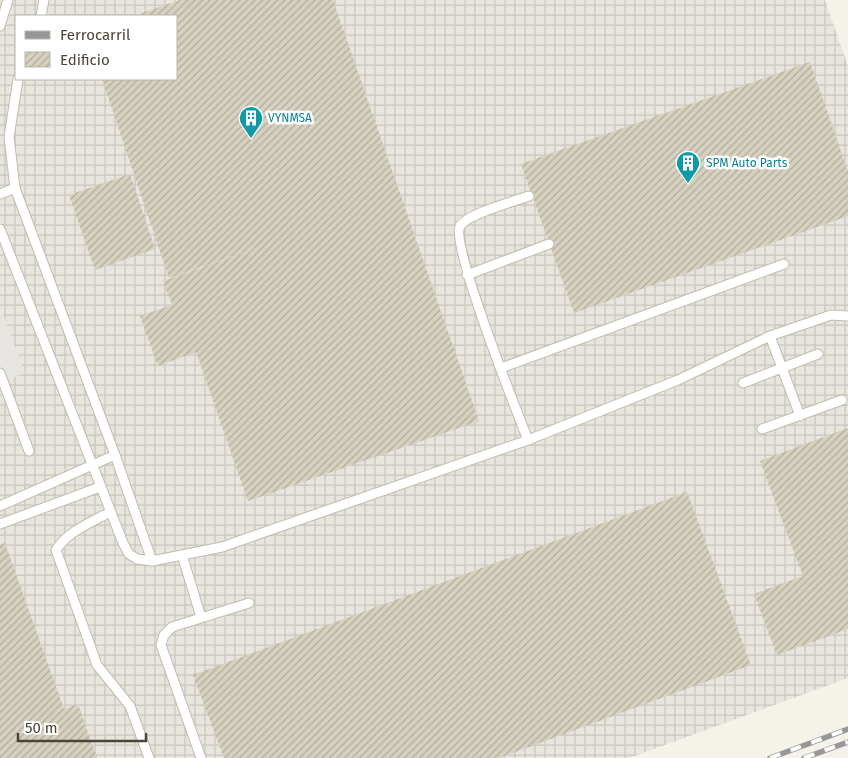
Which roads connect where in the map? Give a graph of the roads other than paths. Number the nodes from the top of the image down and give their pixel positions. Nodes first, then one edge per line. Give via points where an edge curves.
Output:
1 (8, 0) edge
2 (44, 0) edge
3 (0, 2) edge
4 (41, 15) edge
5 (0, 26) edge
6 (18, 80) edge
7 (15, 188) junction
8 (0, 194) edge
9 (529, 196) dead end
10 (0, 229) edge
11 (548, 244) dead end
12 (784, 264) dead end
13 (467, 275) junction
14 (848, 316) edge
15 (770, 336) junction
16 (818, 354) dead end
17 (781, 367) junction
18 (501, 368) junction
19 (0, 372) edge
20 (743, 382) dead end
21 (842, 400) dead end
22 (800, 416) junction
23 (762, 429) dead end
24 (528, 440) junction
25 (29, 451) dead end
26 (115, 455) junction
27 (91, 465) junction
28 (100, 487) junction
29 (0, 506) edge
30 (110, 512) junction
31 (0, 524) edge
32 (182, 555) junction
33 (152, 561) junction
34 (249, 602) dead end
35 (201, 617) junction
36 (149, 758) edge
37 (201, 758) edge

1 - 3 lane
1 - 5 lane
2 - 4 lane
6 - 7 lane via 9,136
7 - 8 lane
7 - 26 lane
9 - 13 lane via 468,219 460,227 458,237
10 - 27 lane
11 - 13 lane
12 - 18 lane
13 - 18 lane
14 - 15 lane via 831,315
15 - 17 lane
15 - 24 lane via 678,380
16 - 17 lane
17 - 20 lane
17 - 22 lane
18 - 24 lane
19 - 25 lane
21 - 22 lane
22 - 23 lane
24 - 32 lane via 222,547
26 - 27 lane
26 - 33 lane
27 - 28 lane
27 - 29 lane
28 - 30 lane
28 - 31 lane
30 - 33 lane via 129,554
30 - 36 lane via 71,534 56,550 97,665 130,706
32 - 33 lane
32 - 35 lane
34 - 35 lane
35 - 37 lane via 172,627 164,635 161,645

